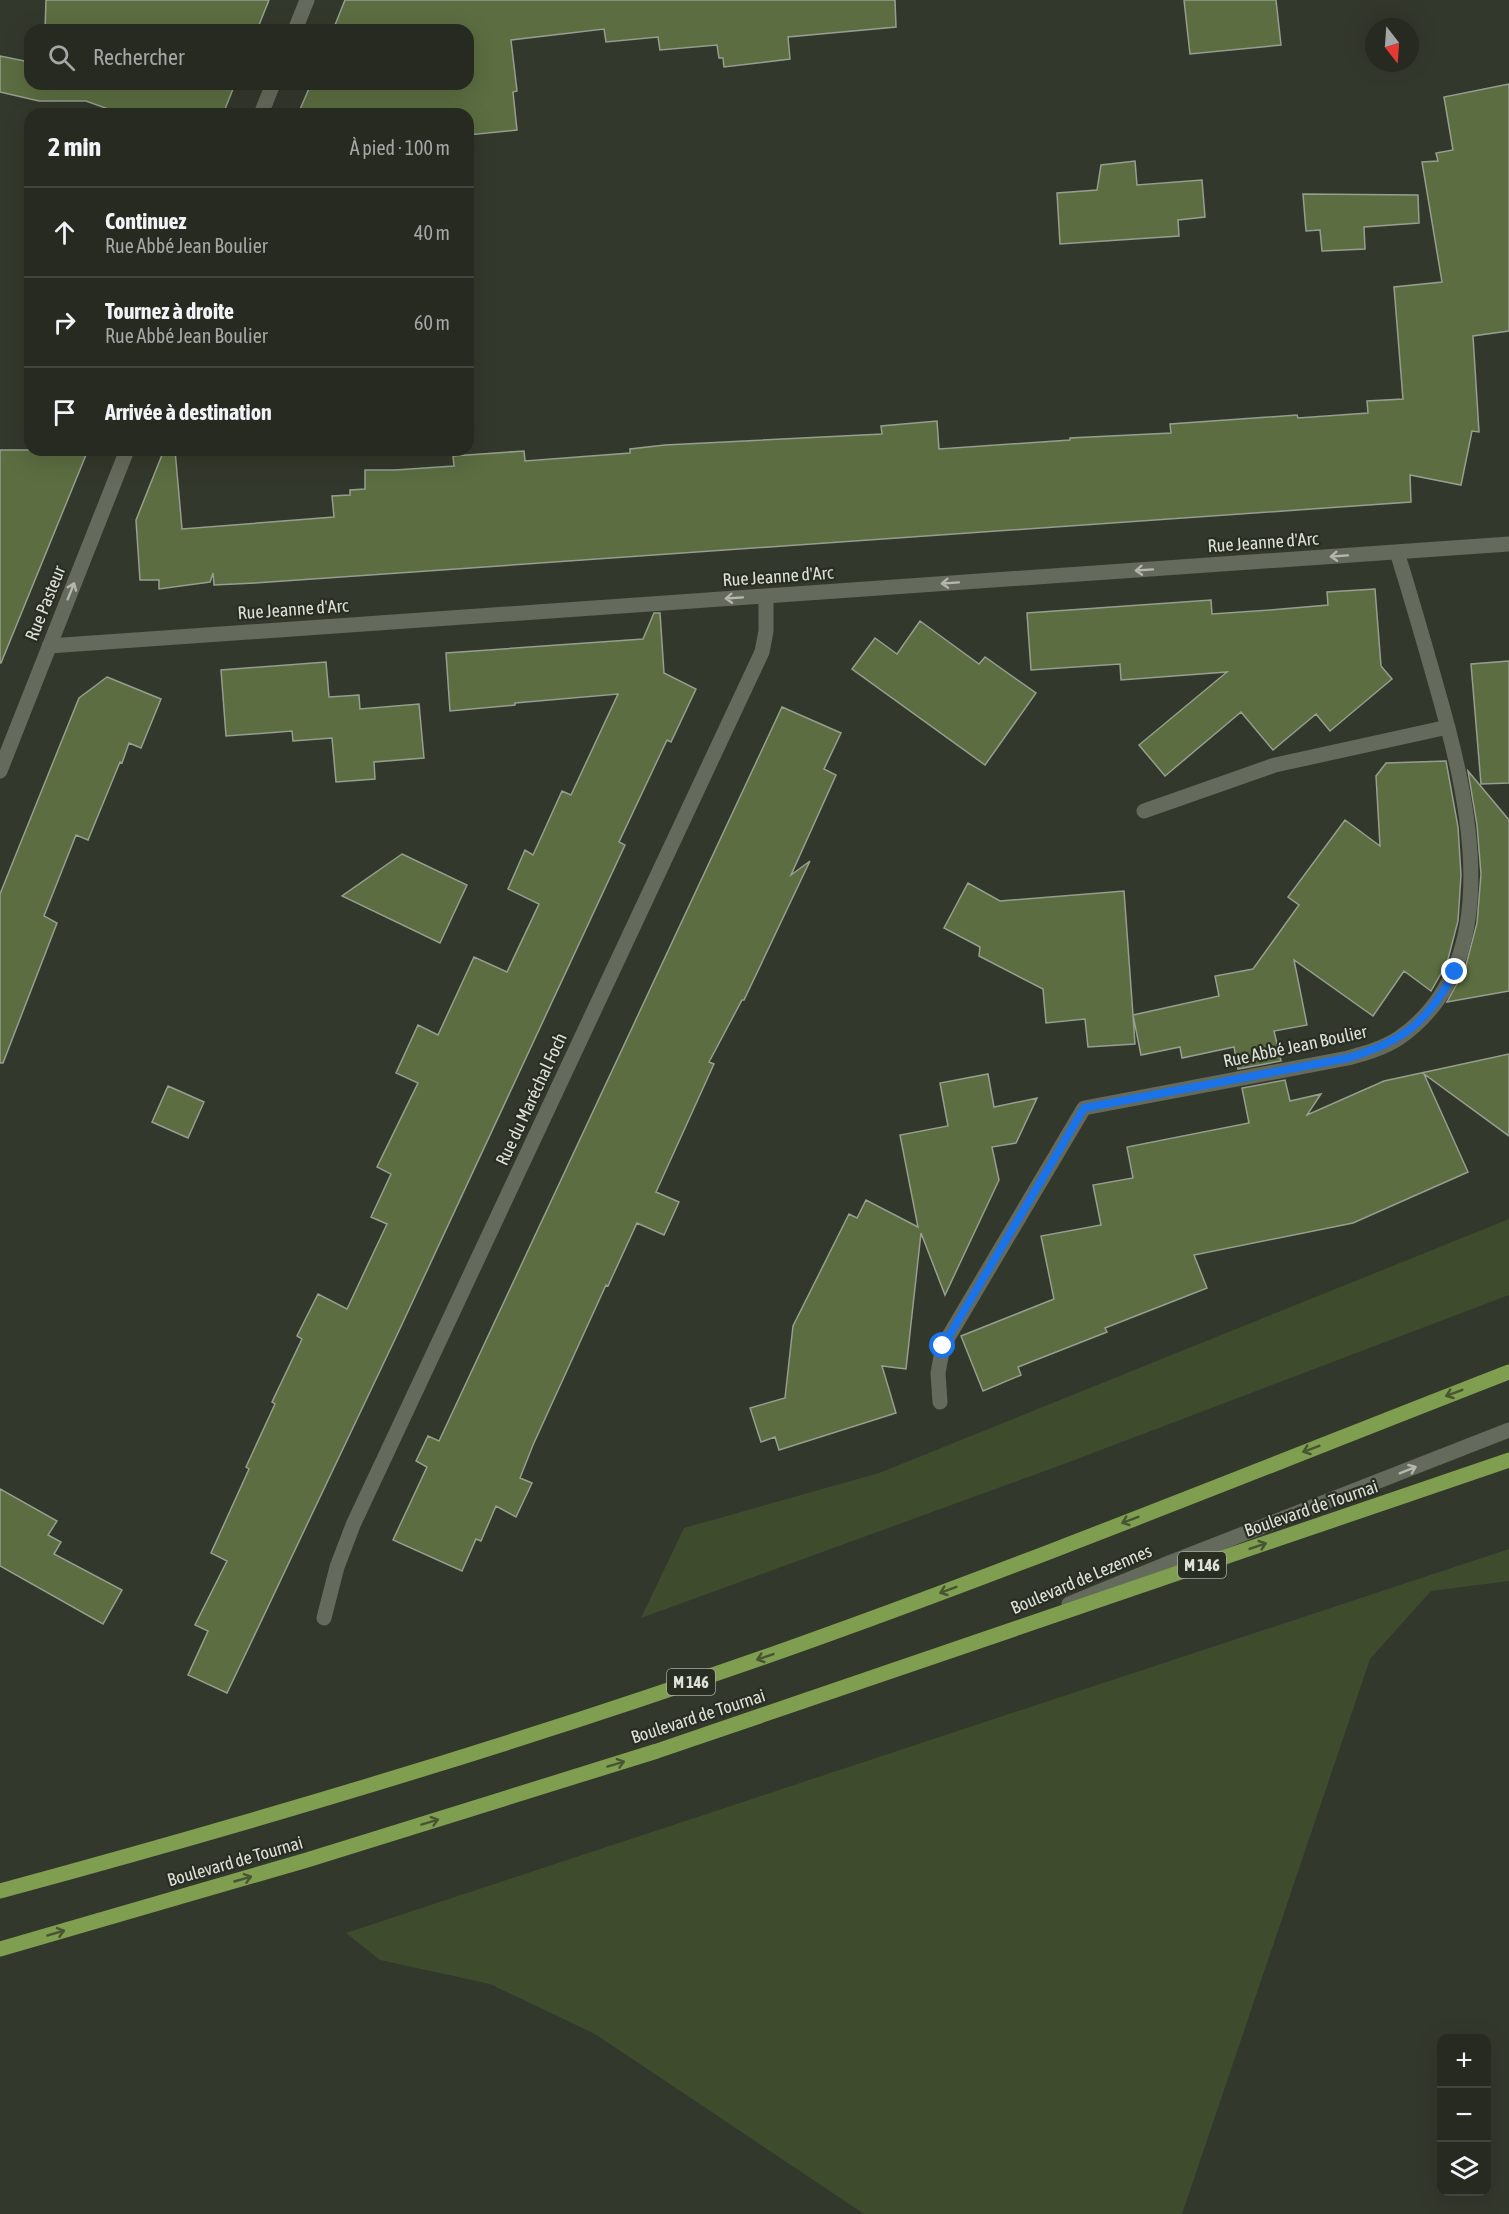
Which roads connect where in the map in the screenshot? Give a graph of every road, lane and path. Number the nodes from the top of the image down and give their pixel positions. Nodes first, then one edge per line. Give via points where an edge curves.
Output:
1 (307, 0) edge
2 (297, 24) edge
3 (271, 90) edge
4 (263, 108) edge
5 (125, 456) edge
6 (1509, 544) edge
7 (1397, 552) junction
8 (766, 596) junction
9 (49, 646) junction
10 (1448, 727) junction
11 (0, 771) edge
12 (1144, 811) dead end
13 (1509, 1372) edge
14 (940, 1402) dead end
15 (1509, 1431) edge
16 (1509, 1460) edge
17 (324, 1618) dead end
18 (1004, 1633) junction
19 (0, 1891) edge
20 (0, 1950) edge

1 - 2 street
3 - 4 street
9 -> 5 street, Rue Pasteur
6 - 7 street, Rue Jeanne d'Arc
7 -> 8 street, Rue Jeanne d'Arc
7 - 10 street, Rue Abbé Jean Boulier
8 -> 9 street, Rue Jeanne d'Arc
8 - 17 street, Rue du Maréchal Foch via 762,652 353,1525
9 - 11 street, Rue Pasteur
10 - 12 street via 1275,765
10 - 14 street, Rue Abbé Jean Boulier via 1468,816 1472,902 1467,939 1439,1000 1398,1039 1366,1053 1084,1108 943,1346 938,1373
13 -> 19 main road, Boulevard de Tournai / M 146 via 975,1580 682,1685 352,1790
18 -> 15 street, Boulevard de Lezennes via 1158,1567
18 -> 16 main road, Boulevard de Tournai / M 146
20 -> 18 main road, Boulevard de Tournai / M 146 via 307,1860 645,1754

